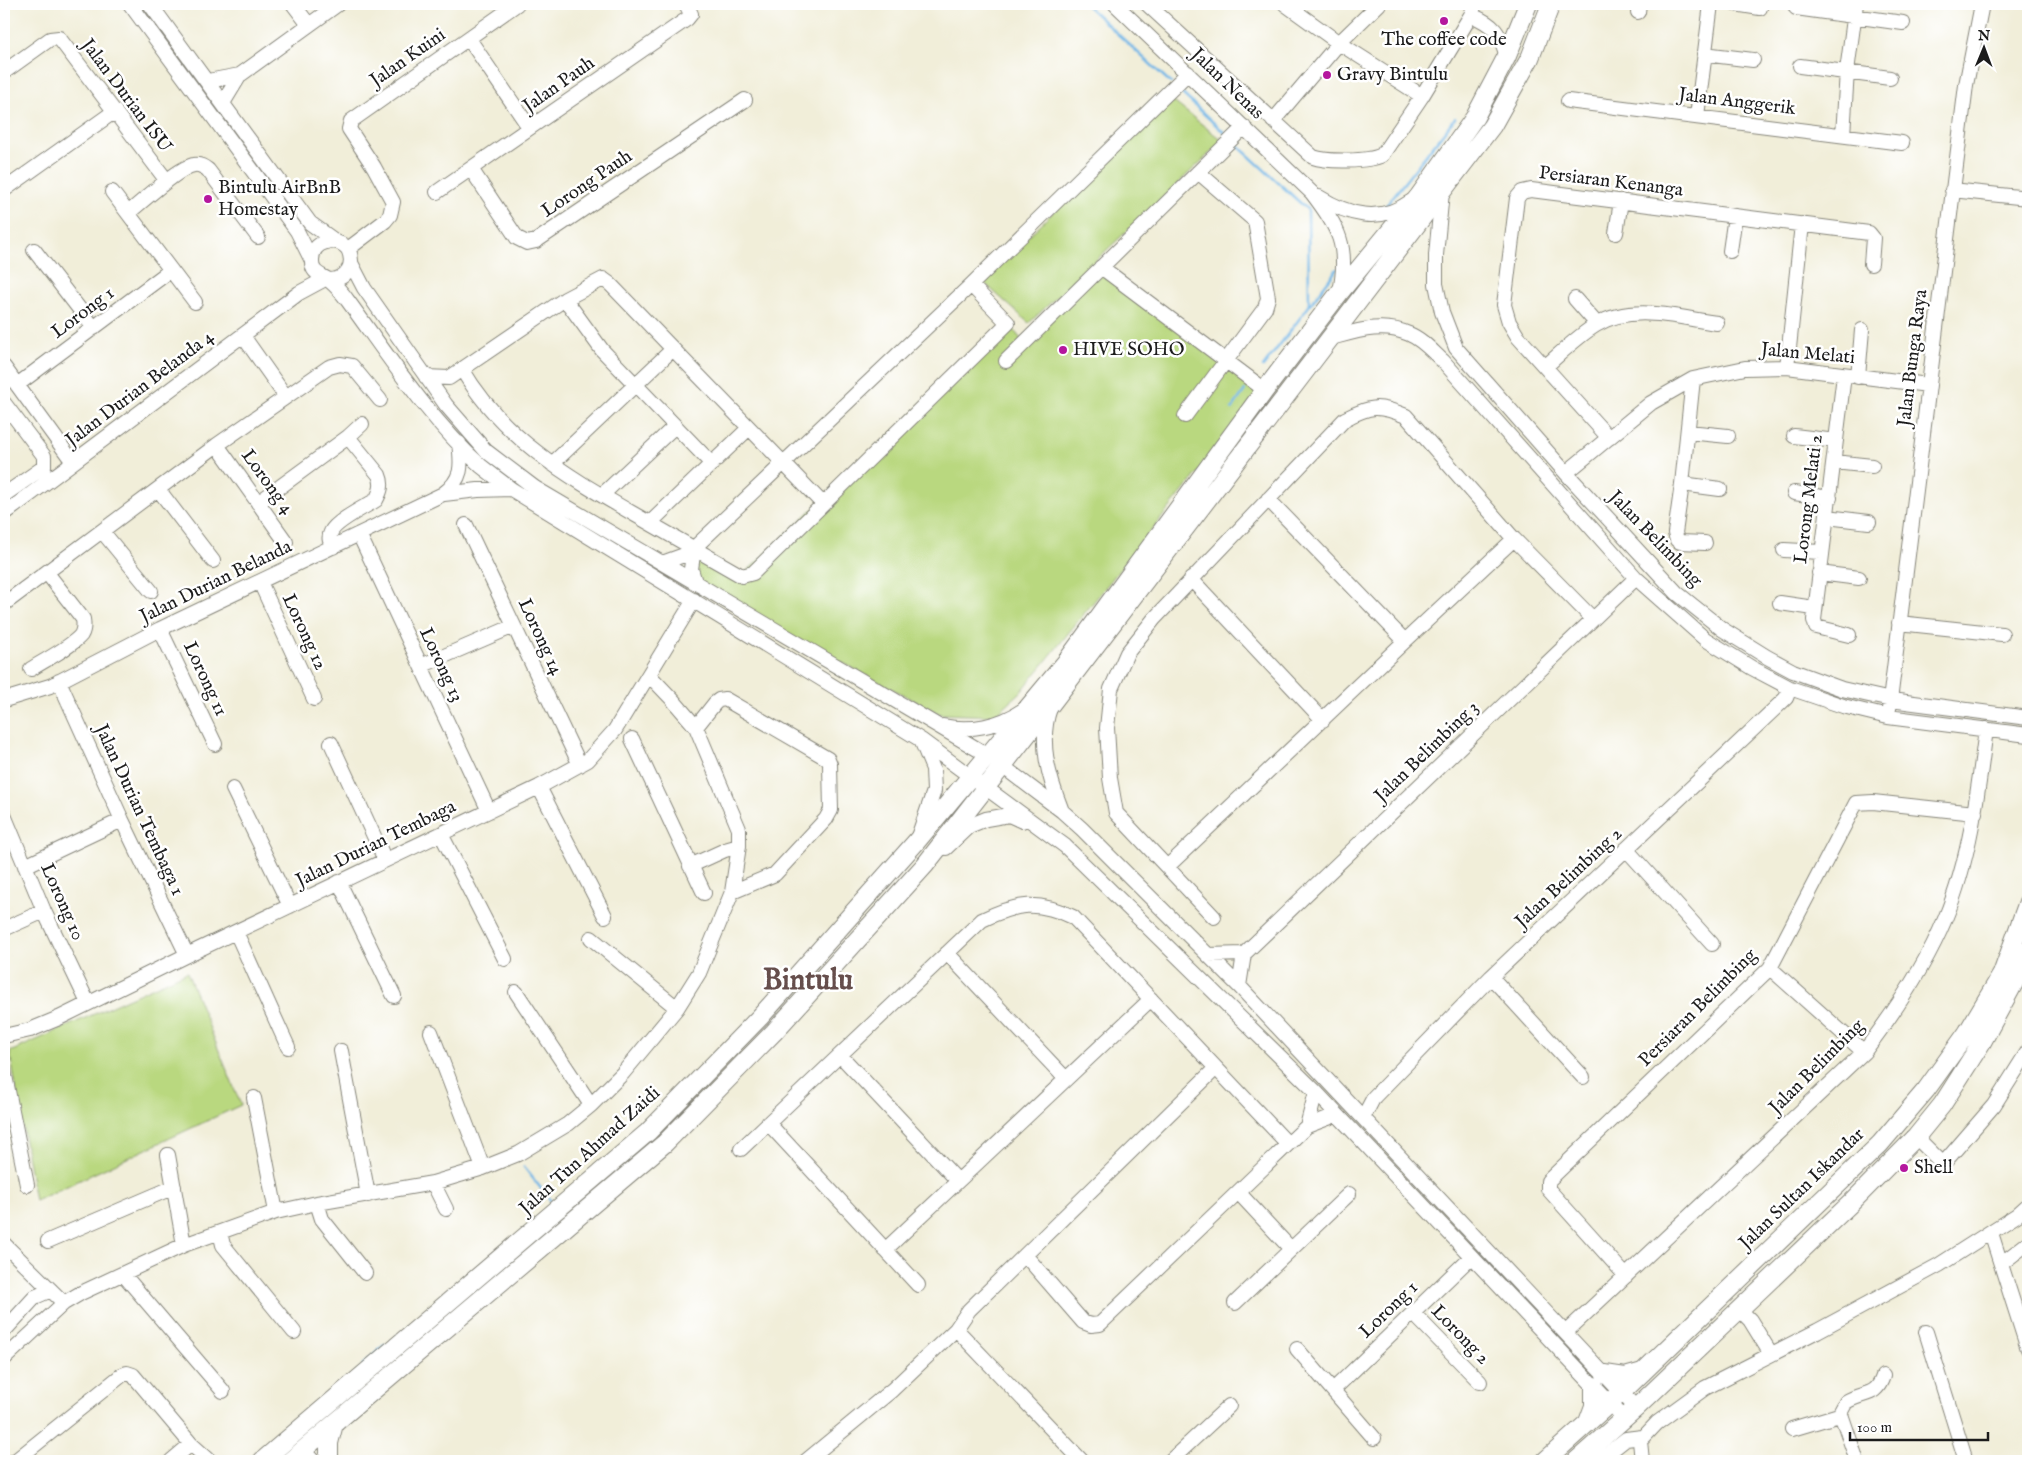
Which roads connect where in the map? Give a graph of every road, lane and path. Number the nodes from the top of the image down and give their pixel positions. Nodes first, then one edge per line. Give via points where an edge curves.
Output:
1 (130, 4) edge
2 (150, 4) edge
3 (294, 4) edge
4 (338, 4) edge
5 (518, 4) edge
6 (686, 4) edge
7 (1115, 4) edge
8 (1147, 4) edge
9 (1285, 4) edge
10 (1379, 4) edge
11 (1528, 4) edge
12 (1551, 4) edge
13 (1711, 4) edge
14 (1735, 4) edge
15 (1982, 4) edge
16 (1760, 8) dead end
17 (1796, 8) dead end
18 (1473, 9) edge
19 (1855, 10) edge
20 (1903, 23) dead end
21 (308, 25) junction
22 (468, 38) junction
23 (1339, 43) junction
24 (1704, 54) junction
25 (1507, 56) junction
26 (1752, 60) dead end
27 (1800, 66) dead end
28 (1847, 71) junction
29 (4, 72) edge
30 (240, 75) junction
31 (1184, 77) junction
32 (1225, 77) junction
33 (1890, 78) dead end
34 (208, 81) junction
35 (1211, 95) junction
36 (1422, 96) junction
37 (745, 100) dead end
38 (1568, 101) dead end
39 (223, 103) junction
40 (115, 111) junction
41 (1697, 116) junction
42 (1273, 121) junction
43 (529, 128) junction
44 (1240, 132) junction
45 (1843, 135) junction
46 (1902, 143) dead end
47 (471, 169) junction
48 (1198, 172) junction
49 (168, 180) junction
50 (4, 190) edge
51 (1952, 190) junction
52 (112, 192) dead end
53 (437, 192) dead end
54 (1442, 192) junction
55 (1312, 193) junction
56 (1419, 196) junction
57 (2028, 198) edge
58 (1621, 201) junction
59 (128, 213) junction
60 (1735, 216) junction
61 (1802, 224) junction
62 (1616, 233) dead end
63 (258, 237) dead end
64 (335, 241) junction
65 (348, 249) junction
66 (34, 250) dead end
67 (1730, 251) dead end
68 (312, 263) junction
69 (351, 263) junction
70 (1871, 264) dead end
71 (1102, 267) junction
72 (171, 270) junction
73 (327, 280) junction
74 (971, 285) junction
75 (1340, 292) junction
76 (299, 293) junction
77 (565, 299) junction
78 (1575, 299) dead end
79 (195, 302) dead end
80 (1717, 323) dead end
81 (1597, 324) junction
82 (94, 328) junction
83 (1862, 330) dead end
84 (242, 336) junction
85 (1332, 338) junction
86 (673, 349) junction
87 (1006, 361) dead end
88 (1226, 361) junction
89 (4, 366) edge
90 (1546, 366) junction
91 (1787, 367) junction
92 (462, 369) junction
93 (1844, 375) junction
94 (426, 377) junction
95 (1858, 377) junction
96 (449, 378) junction
97 (1693, 379) junction
98 (17, 385) junction
99 (636, 385) junction
100 (1928, 385) junction
101 (1265, 390) junction
102 (286, 397) junction
103 (380, 400) dead end
104 (4, 403) edge
105 (446, 405) junction
106 (1185, 416) dead end
107 (362, 424) dead end
108 (675, 426) junction
109 (749, 428) junction
110 (1688, 432) junction
111 (1728, 436) dead end
112 (1794, 436) dead end
113 (348, 437) junction
114 (1609, 438) junction
115 (1836, 441) junction
116 (459, 443) junction
117 (217, 445) junction
118 (73, 462) junction
119 (1834, 462) junction
120 (783, 463) junction
121 (552, 464) junction
122 (712, 464) junction
123 (1872, 466) dead end
124 (1566, 473) junction
125 (1682, 484) junction
126 (511, 489) junction
127 (1720, 489) dead end
128 (5, 490) edge
129 (158, 490) junction
130 (1794, 493) dead end
131 (443, 494) junction
132 (602, 495) junction
133 (1830, 498) junction
134 (1268, 499) junction
135 (258, 503) junction
136 (17, 504) junction
137 (823, 504) junction
138 (4, 514) edge
139 (1827, 517) junction
140 (1869, 522) dead end
141 (650, 523) junction
142 (466, 525) dead end
143 (102, 531) junction
144 (359, 534) junction
145 (1514, 539) junction
146 (286, 542) dead end
147 (1705, 543) dead end
148 (332, 547) junction
149 (694, 548) junction
150 (1784, 550) dead end
151 (1821, 552) junction
152 (213, 561) dead end
153 (662, 563) junction
154 (46, 573) junction
155 (1819, 573) junction
156 (1636, 578) junction
157 (1859, 578) dead end
158 (1191, 580) junction
159 (260, 582) junction
160 (695, 582) junction
161 (151, 591) dead end
162 (5, 600) edge
163 (694, 600) junction
164 (1780, 603) dead end
165 (1814, 608) junction
166 (1593, 619) junction
167 (1899, 623) junction
168 (514, 626) junction
169 (160, 629) junction
170 (2002, 634) dead end
171 (1849, 635) dead end
172 (1404, 641) junction
173 (421, 666) junction
174 (32, 669) dead end
175 (649, 675) junction
176 (59, 681) junction
177 (1790, 688) junction
178 (314, 699) dead end
179 (4, 700) edge
180 (1891, 700) junction
181 (1033, 703) junction
182 (1051, 704) junction
183 (1888, 717) junction
184 (924, 718) junction
185 (2028, 718) edge
186 (1323, 720) junction
187 (696, 727) junction
188 (1986, 730) junction
189 (2028, 735) edge
190 (632, 739) dead end
191 (921, 740) junction
192 (331, 743) dead end
193 (215, 744) dead end
194 (996, 761) junction
195 (580, 765) junction
196 (970, 778) junction
197 (539, 787) junction
198 (985, 789) junction
199 (233, 790) dead end
200 (489, 811) junction
201 (1062, 812) junction
202 (1974, 813) junction
203 (4, 815) edge
204 (122, 820) junction
205 (1039, 828) junction
206 (441, 834) junction
207 (916, 842) junction
208 (739, 846) junction
209 (1626, 849) junction
210 (386, 860) junction
211 (925, 865) junction
212 (24, 866) junction
213 (690, 866) junction
214 (1168, 867) junction
215 (339, 882) junction
216 (732, 892) junction
217 (704, 893) dead end
218 (2028, 902) edge
219 (290, 906) junction
220 (44, 911) junction
221 (605, 916) dead end
222 (1214, 917) dead end
223 (4, 929) edge
224 (236, 932) junction
225 (590, 938) dead end
226 (1712, 944) dead end
227 (2028, 950) edge
228 (947, 953) junction
229 (187, 954) junction
230 (1208, 954) junction
231 (1244, 954) junction
232 (505, 959) dead end
233 (1770, 968) junction
234 (1491, 977) junction
235 (1239, 986) junction
236 (516, 992) dead end
237 (394, 996) dead end
238 (1151, 1000) junction
239 (88, 1003) junction
240 (677, 1008) junction
241 (431, 1032) dead end
242 (4, 1036) edge
243 (288, 1047) dead end
244 (341, 1051) dead end
245 (2028, 1051) edge
246 (1864, 1052) junction
247 (840, 1055) junction
248 (1216, 1068) junction
249 (4, 1072) edge
250 (1583, 1077) dead end
251 (1066, 1079) junction
252 (1316, 1092) junction
253 (1374, 1097) junction
254 (254, 1098) dead end
255 (1348, 1101) junction
256 (591, 1105) junction
257 (1336, 1114) junction
258 (1363, 1118) junction
259 (768, 1123) junction
260 (1307, 1126) junction
261 (1916, 1137) junction
262 (1288, 1144) junction
263 (742, 1148) dead end
264 (168, 1155) dead end
265 (483, 1168) junction
266 (958, 1181) junction
267 (433, 1183) junction
268 (27, 1185) dead end
269 (174, 1187) junction
270 (1238, 1192) junction
271 (1349, 1194) dead end
272 (368, 1195) junction
273 (317, 1203) junction
274 (2028, 1205) edge
275 (446, 1209) dead end
276 (276, 1212) junction
277 (220, 1232) junction
278 (1991, 1233) junction
279 (48, 1241) dead end
280 (2028, 1243) edge
281 (4, 1244) edge
282 (184, 1245) junction
283 (1292, 1249) junction
284 (885, 1250) junction
285 (1025, 1255) junction
286 (1471, 1257) junction
287 (2001, 1264) junction
288 (28, 1268) junction
289 (365, 1273) dead end
290 (123, 1274) junction
291 (1626, 1276) junction
292 (918, 1285) dead end
293 (51, 1290) junction
294 (33, 1299) junction
295 (1236, 1303) dead end
296 (64, 1304) junction
297 (1739, 1309) junction
298 (1413, 1313) junction
299 (956, 1329) junction
300 (4, 1332) edge
301 (294, 1332) dead end
302 (1566, 1332) junction
303 (1926, 1332) dead end
304 (2026, 1333) edge
305 (1297, 1349) dead end
306 (2028, 1349) edge
307 (1771, 1354) junction
308 (4, 1359) edge
309 (1644, 1372) junction
310 (1883, 1376) dead end
311 (1599, 1380) junction
312 (1480, 1382) dead end
313 (1333, 1390) junction
314 (222, 1391) dead end
315 (1616, 1397) junction
316 (1229, 1406) dead end
317 (1630, 1413) junction
318 (1839, 1415) junction
319 (334, 1424) junction
320 (1586, 1425) junction
321 (1792, 1429) dead end
322 (1642, 1437) junction
323 (1374, 1438) dead end
324 (191, 1444) junction
325 (302, 1458) edge
326 (22, 1459) edge
327 (171, 1461) edge
328 (210, 1461) edge
329 (260, 1461) edge
330 (329, 1461) edge
331 (806, 1461) edge
332 (1082, 1461) edge
333 (1170, 1461) edge
334 (1545, 1461) edge
335 (1576, 1461) edge
336 (1598, 1461) edge
337 (1642, 1461) edge
338 (1857, 1461) edge
339 (1966, 1461) edge

1 - 68 street via 297,230
2 - 34 street
3 - 21 street
4 - 21 street
5 - 22 street, Jalan Kuini
6 - 43 street, Jalan Pauh via 690,14 687,19
7 - 31 street, Jalan Nenas
8 - 32 street
9 - 23 street
10 - 23 street
11 - 25 main road
12 - 54 main road via 1530,58 1492,126
13 - 24 street
14 - 16 street
15 - 51 street, Jalan Bunga Raya via 1966,85
17 - 19 street
18 - 25 street via 1500,34
18 - 36 street
19 - 20 street
19 - 28 street
21 - 30 street
22 - 43 street
22 - 65 street, Jalan Kuini via 352,121 349,129 393,202 385,221
23 - 36 street
23 - 42 street
24 - 26 street
24 - 41 street
25 - 56 main road via 1475,117
27 - 28 street
28 - 33 street
28 - 45 street
29 - 40 street, Jalan Durian ISU via 50,39 59,38
30 - 34 street
30 - 39 street
31 - 35 street, Jalan Nenas
31 - 74 street
32 - 35 street
32 - 42 street
34 - 39 street
35 - 44 street, Jalan Nenas
36 - 42 street via 1378,157 1319,160
37 - 47 street, Lorong Pauh via 536,241 527,243 517,238
38 - 41 street, Jalan Anggerik
39 - 64 street via 310,223
40 - 49 street, Jalan Durian ISU
40 - 50 street
41 - 45 street, Jalan Anggerik
43 - 47 street, Jalan Pauh
44 - 48 street
44 - 55 street, Jalan Nenas
45 - 46 street, Jalan Anggerik
47 - 53 street, Jalan Pauh
48 - 71 street
48 - 88 street via 1255,221 1268,298 1265,308
49 - 59 street
49 - 63 street via 192,165 203,166
51 - 57 street
51 - 100 street, Jalan Bunga Raya
52 - 59 street
54 - 85 main road
54 - 124 street, Jalan Belimbing via 1436,284 1442,312 1456,348
55 - 56 street, Jalan Nenas via 1338,209 1366,216 1399,210
55 - 75 street, Jalan Nenas via 1338,230 1344,272
56 - 75 main road
58 - 60 street, Persiaran Kenanga
58 - 62 street
58 - 90 street, Persiaran Kenanga via 1531,190 1522,192 1517,198 1504,304 1509,322 1518,336
59 - 72 street
60 - 61 street, Persiaran Kenanga
60 - 67 street
61 - 70 street, Persiaran Kenanga via 1870,233 1873,238
61 - 91 street
64 - 65 street
64 - 68 street via 318,246
65 - 69 street
66 - 82 street
68 - 73 street via 319,276
68 - 76 street
69 - 73 street via 341,278
69 - 94 street via 364,288
71 - 87 street
71 - 88 street
72 - 79 street
72 - 82 street, Lorong 1
73 - 76 street, Jalan Durian Belanda 4
73 - 116 street via 346,298 424,404
74 - 120 street
74 - 137 street via 1008,323
75 - 101 main road
76 - 84 street, Jalan Durian Belanda 4
77 - 86 street via 600,279 605,280
77 - 92 street
77 - 99 street via 593,340
78 - 81 street
80 - 81 street via 1637,313 1608,318
81 - 90 street
82 - 98 street, Lorong 1
83 - 95 street
84 - 102 street
84 - 118 street, Jalan Durian Belanda 4
85 - 156 street, Jalan Belimbing via 1369,328 1391,329 1410,334 1423,344 1443,362
85 - 182 main road
86 - 99 street
86 - 109 street
88 - 101 street
88 - 106 street
89 - 98 street
90 - 114 street, Persiaran Kenanga
91 - 93 street, Jalan Melati
91 - 97 street, Jalan Melati via 1745,368
92 - 96 street
92 - 121 street via 489,409 517,437
93 - 95 street, Jalan Melati
93 - 115 street, Lorong Melati 2
94 - 96 street
94 - 105 street
95 - 100 street, Jalan Melati
96 - 105 street
97 - 110 street
97 - 114 street, Jalan Melati via 1651,403
98 - 118 street
99 - 108 street
99 - 121 street
100 - 167 street, Jalan Bunga Raya
101 - 181 main road
102 - 103 street via 329,367 340,364 352,366
102 - 117 street
104 - 128 street via 45,461 44,466
105 - 153 street via 486,451 535,488
107 - 113 street
108 - 122 street
108 - 132 street
109 - 120 street
109 - 122 street
110 - 111 street
110 - 125 street
112 - 115 street
113 - 135 street
113 - 148 street via 382,482 376,500 330,532
114 - 124 street, Jalan Melati
115 - 119 street, Lorong Melati 2
116 - 126 street via 481,466
116 - 131 street via 458,479
117 - 129 street
117 - 135 street, Lorong 4
118 - 136 street, Jalan Durian Belanda 4
119 - 123 street
119 - 133 street, Lorong Melati 2
120 - 137 street
120 - 149 street
121 - 132 street
122 - 141 street
124 - 180 street, Jalan Belimbing via 1677,593 1722,629 1793,671 1842,689
125 - 127 street
125 - 147 street via 1675,534 1677,540
126 - 131 street
126 - 163 street
128 - 136 street
129 - 143 street
129 - 152 street
130 - 133 street
131 - 144 street, Jalan Durian Belanda
132 - 141 street
133 - 139 street, Lorong Melati 2
134 - 145 street via 1345,419 1365,408 1387,408 1406,416
134 - 158 street
134 - 172 street
135 - 146 street, Lorong 4
136 - 138 street, Jalan Durian Belanda 4
137 - 149 street via 753,573 742,576
139 - 140 street
139 - 151 street, Lorong Melati 2
141 - 149 street
142 - 168 street, Lorong 14
143 - 154 street
143 - 161 street
144 - 148 street, Jalan Durian Belanda
144 - 173 street, Lorong 13
145 - 166 street
145 - 172 street
148 - 159 street, Jalan Durian Belanda
149 - 153 street
149 - 160 street via 691,569
150 - 151 street
151 - 155 street, Lorong Melati 2
153 - 160 street
154 - 162 street
154 - 174 street via 83,619 84,627 81,634 65,647
155 - 157 street
155 - 165 street, Lorong Melati 2
156 - 166 street, Jalan Belimbing 3
156 - 177 street, Jalan Belimbing via 1705,639
158 - 186 street
158 - 214 street via 1127,653 1111,689 1107,728 1116,813
159 - 169 street, Jalan Durian Belanda
159 - 178 street, Lorong 12
160 - 184 street
163 - 175 street, Jalan Durian Tembaga
163 - 191 street
164 - 165 street
165 - 171 street, Lorong Melati 2 via 1816,627
166 - 231 street, Jalan Belimbing 3
167 - 170 street
167 - 180 street, Jalan Bunga Raya
168 - 173 street
168 - 195 street, Lorong 14
169 - 176 street, Jalan Durian Belanda
169 - 193 street, Lorong 11
172 - 186 street
173 - 200 street, Lorong 13
175 - 187 street
175 - 195 street, Jalan Durian Tembaga via 615,730
176 - 179 street, Jalan Durian Belanda
176 - 204 street, Jalan Durian Tembaga 1
177 - 183 street, Jalan Belimbing
177 - 209 street, Jalan Belimbing 2 via 1786,698
180 - 183 street, Jalan Bunga Raya
180 - 185 street, Jalan Belimbing
181 - 184 street via 997,724 970,728 945,727
181 - 194 main road
182 - 194 main road
182 - 201 street via 1046,719 1045,745 1052,784
183 - 188 street, Jalan Belimbing
184 - 194 street
186 - 214 street
187 - 208 street via 739,828
187 - 216 street via 715,703 725,699 828,759 830,764 831,810 826,819 775,874
188 - 189 street, Jalan Belimbing
188 - 202 street, Jalan Belimbing
190 - 213 street
191 - 196 street
191 - 207 street via 933,769 934,791
192 - 210 street
194 - 196 main road, Jalan Tun Ahmad Zaidi
194 - 198 main road
194 - 201 street
195 - 197 street, Jalan Durian Tembaga
196 - 198 street
196 - 207 main road, Jalan Tun Ahmad Zaidi
197 - 200 street, Jalan Durian Tembaga
197 - 221 street
198 - 205 street
198 - 211 main road
199 - 219 street
200 - 206 street, Jalan Durian Tembaga
201 - 230 street
202 - 233 street, Persiaran Belimbing via 1874,802 1856,803
202 - 246 street, Jalan Belimbing via 1963,866 1945,919 1900,1004
203 - 212 street, Lorong 10
204 - 212 street
204 - 229 street, Jalan Durian Tembaga 1
205 - 211 street via 1009,815 986,818 969,826
205 - 252 street via 1065,846
206 - 210 street, Jalan Durian Tembaga
206 - 232 street
207 - 329 main road, Jalan Tun Ahmad Zaidi via 760,1017 648,1132
208 - 213 street
208 - 216 street
209 - 226 street
209 - 234 street, Jalan Belimbing 2
210 - 215 street, Jalan Durian Tembaga
211 - 319 main road via 774,1032 665,1143
212 - 220 street, Lorong 10
213 - 217 street
214 - 222 street
215 - 219 street, Jalan Durian Tembaga
215 - 237 street
216 - 240 street via 699,973
218 - 309 main road, Jalan Sultan Iskandar via 2002,974 1967,1033 1926,1090 1880,1144
219 - 224 street, Jalan Durian Tembaga
220 - 223 street
220 - 239 street, Lorong 10
224 - 229 street, Jalan Durian Tembaga
224 - 243 street
225 - 240 street
227 - 261 main road via 1982,1042 1942,1105
228 - 238 street via 982,920 1001,910 1027,905 1053,908 1073,917
228 - 247 street
228 - 251 street
229 - 239 street, Jalan Durian Tembaga
230 - 231 street
230 - 235 street
231 - 235 street
233 - 246 street
233 - 291 street, Persiaran Belimbing via 1548,1181 1548,1189
234 - 250 street
234 - 253 street, Jalan Belimbing 2
235 - 255 street
236 - 256 street
238 - 248 street
238 - 251 street
239 - 242 street, Jalan Durian Tembaga via 30,1030
240 - 256 street via 623,1073
241 - 265 street
244 - 272 street
245 - 261 street via 1994,1105 1943,1164
246 - 291 street, Jalan Belimbing
247 - 259 street
247 - 266 street
248 - 262 street
248 - 285 street
249 - 268 street
251 - 266 street
252 - 257 street
252 - 260 street
253 - 255 street
253 - 258 street, Jalan Belimbing 2
254 - 276 street
255 - 258 street
256 - 265 street via 544,1139
257 - 260 street
257 - 286 street
258 - 302 street
259 - 263 street
259 - 284 street
260 - 262 street
261 - 297 main road
262 - 270 street
264 - 269 street
265 - 267 street
266 - 284 street
267 - 272 street
267 - 275 street
269 - 279 street
269 - 282 street
270 - 283 street
270 - 285 street via 1100,1324 1083,1322
271 - 283 street
272 - 273 street
273 - 276 street
273 - 289 street via 322,1219
274 - 278 street
276 - 277 street
277 - 282 street
277 - 301 street via 223,1245
278 - 287 street
278 - 307 street via 1939,1265
280 - 287 street
281 - 288 street
282 - 290 street
283 - 295 street
284 - 292 street
285 - 299 street via 969,1310
286 - 298 street, Lorong 1
286 - 311 street
287 - 304 street
288 - 293 street
288 - 294 street
290 - 296 street
290 - 314 street
291 - 302 street, Jalan Belimbing
293 - 294 street
293 - 296 street
294 - 300 street
296 - 308 street
297 - 307 street via 1750,1320
297 - 317 main road
298 - 312 street, Lorong 2
298 - 313 street, Lorong 1
299 - 331 street via 892,1390
299 - 332 street
302 - 311 street
303 - 339 street
304 - 306 street
305 - 313 street
307 - 322 street via 1705,1388 1657,1422
309 - 311 main road
309 - 315 main road, Jalan Sultan Iskandar
310 - 318 street via 1874,1391 1846,1402
311 - 315 street
311 - 320 main road
313 - 323 street
315 - 317 street
315 - 320 main road, Jalan Sultan Iskandar
316 - 333 street
317 - 335 main road
318 - 321 street
318 - 338 street
319 - 325 main road
319 - 330 main road
320 - 334 main road, Jalan Sultan Iskandar
322 - 336 street via 1626,1439
322 - 337 street via 1639,1448
324 - 326 street via 133,1375 127,1373
324 - 327 street
324 - 328 street

